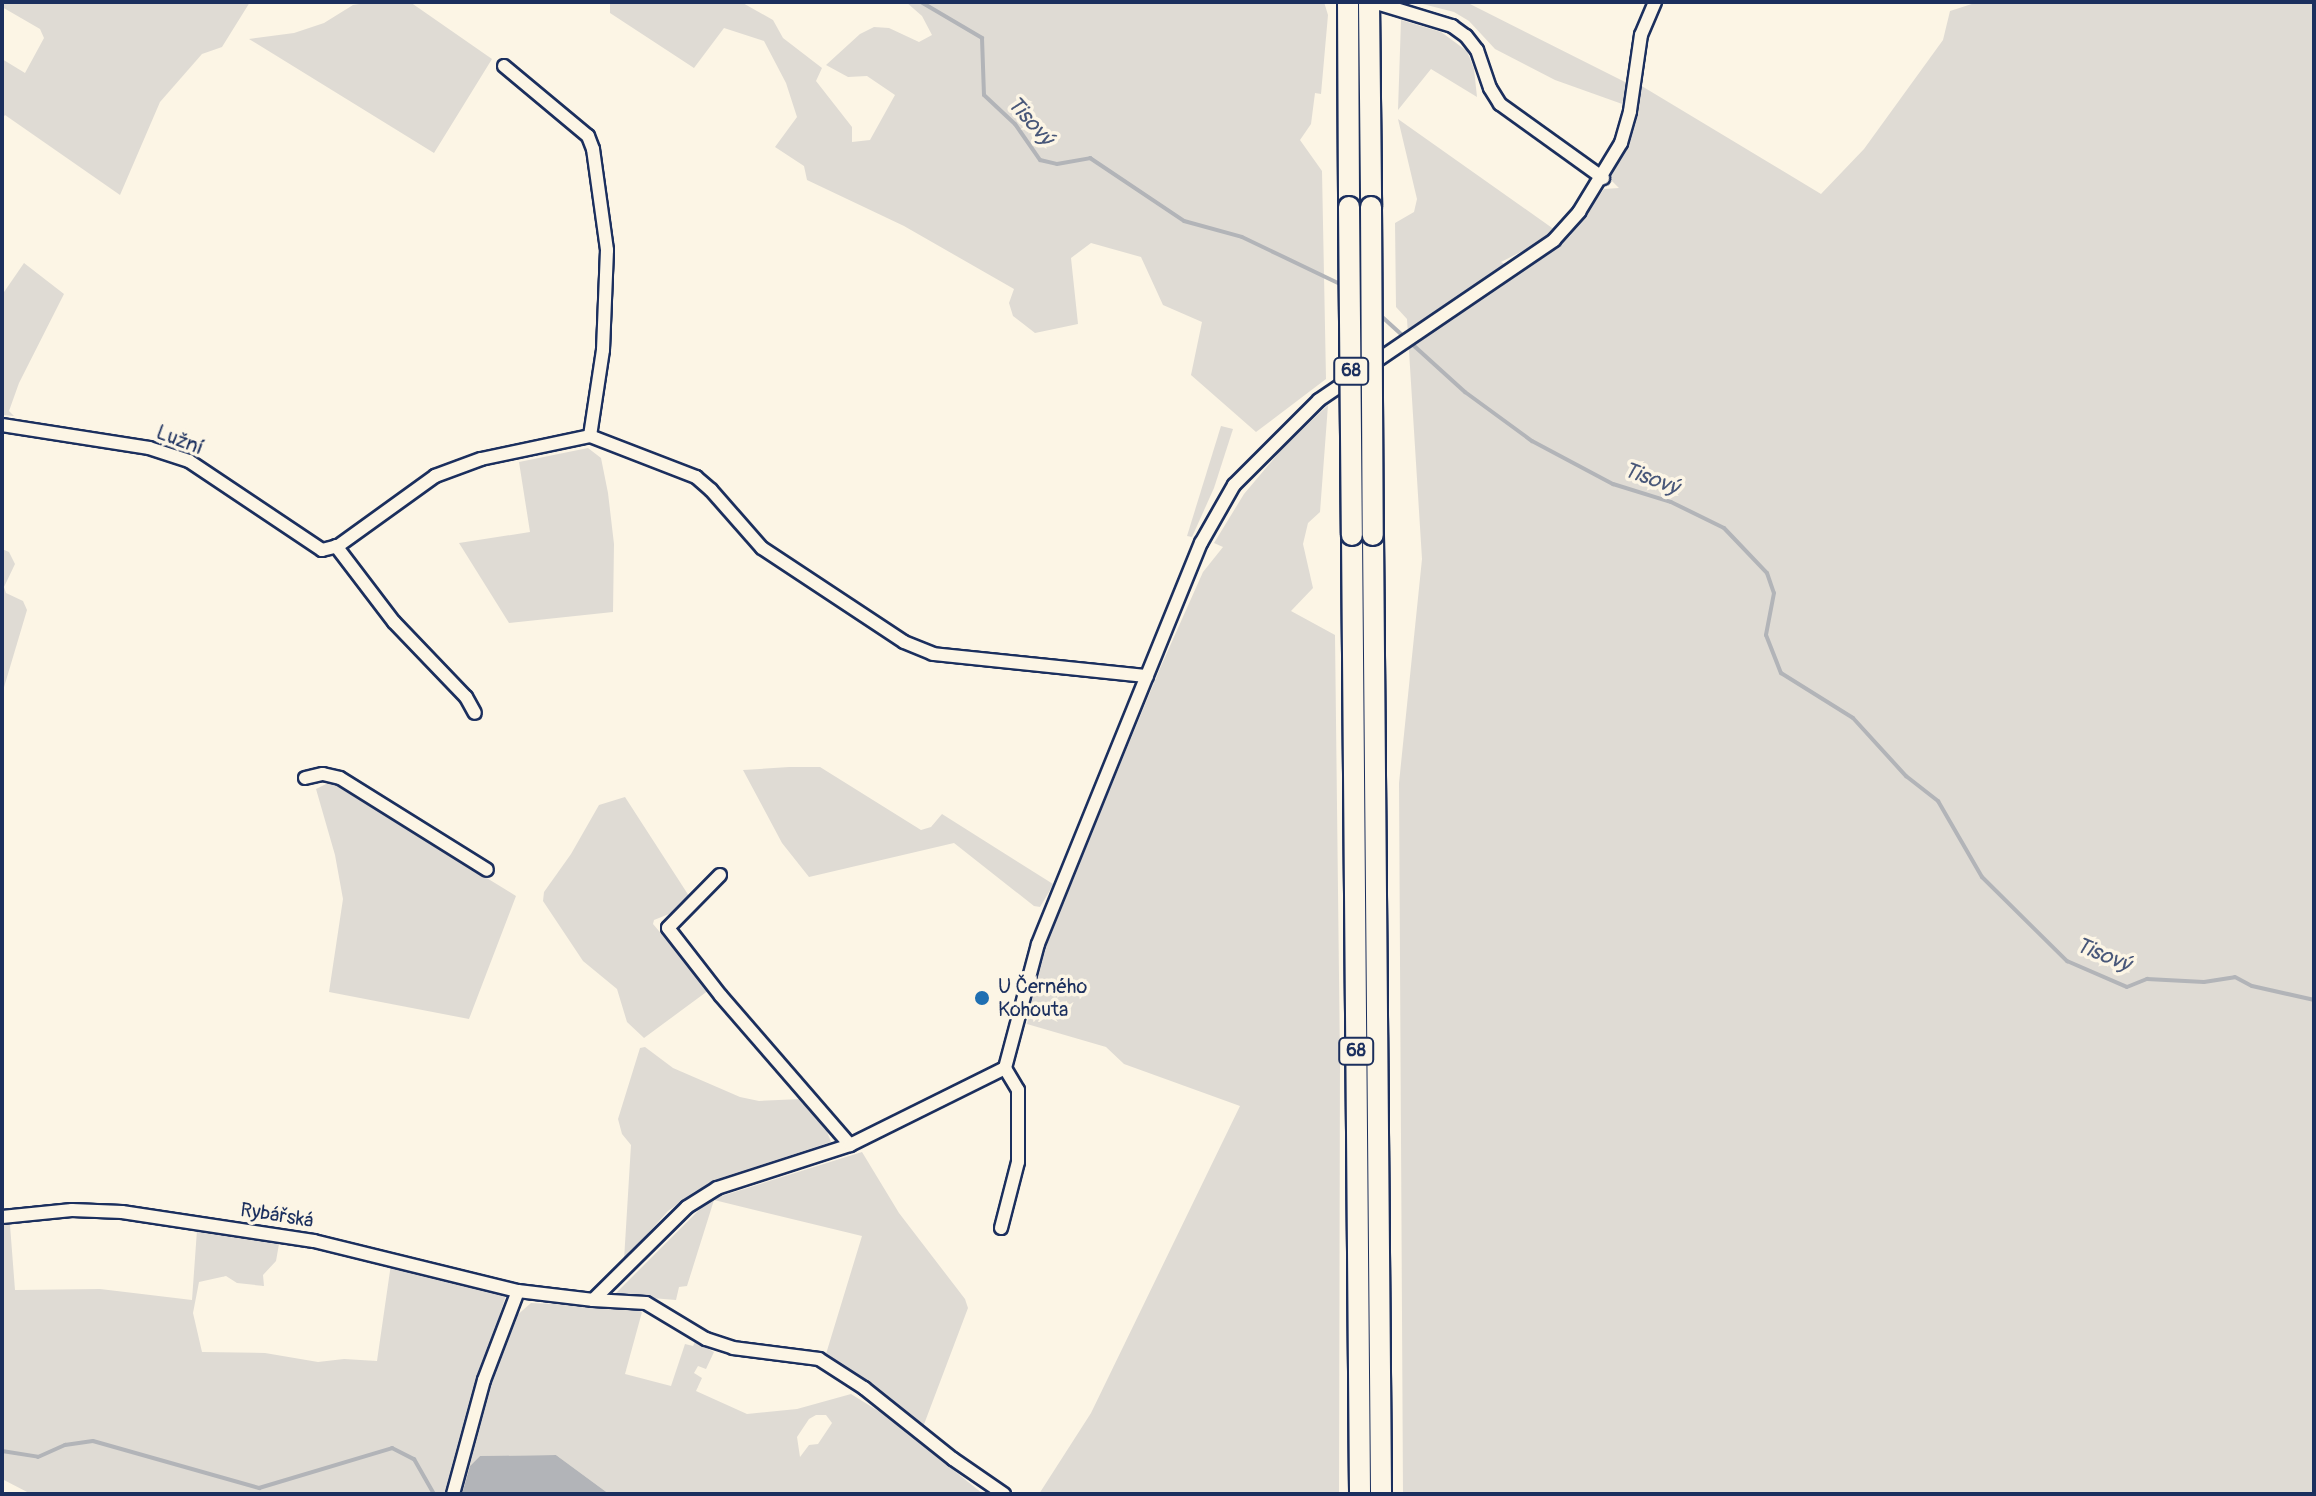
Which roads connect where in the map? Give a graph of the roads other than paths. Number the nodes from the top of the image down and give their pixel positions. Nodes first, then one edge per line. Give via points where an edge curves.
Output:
1 (1348, 2) edge
2 (1371, 2) edge
3 (1655, 2) edge
4 (504, 66) dead end
5 (1603, 178) junction
6 (2, 425) edge
7 (590, 436) junction
8 (336, 546) junction
9 (1147, 676) junction
10 (475, 713) dead end
11 (305, 778) dead end
12 (487, 870) dead end
13 (720, 875) dead end
14 (1005, 1068) junction
15 (850, 1145) junction
16 (2, 1217) edge
17 (1001, 1228) dead end
18 (518, 1291) junction
19 (593, 1300) junction
20 (453, 1494) edge
21 (1004, 1494) edge
22 (1360, 1494) edge
23 (1381, 1494) edge

1 - 22 highway, 68, bridge
2 - 5 street via 1452,26 1466,36 1500,104
2 - 23 highway, 68, bridge
3 - 5 street via 1641,35 1626,127
4 - 7 street via 588,136 593,149 607,250 603,350
5 - 9 street via 1554,240 1319,400 1265,451 1234,485 1201,543
6 - 8 street, Lužní via 149,448 189,461 322,550
7 - 8 street via 481,459 435,476
7 - 9 street via 696,477 762,548 904,642 933,654
8 - 10 street via 394,622
9 - 14 street via 1038,944
11 - 12 street via 340,778
13 - 15 street via 668,928
14 - 15 street
14 - 17 street via 1018,1090 1018,1162
15 - 19 street via 717,1188 687,1207
16 - 18 street, Rybářská via 72,1210 122,1212 314,1241
18 - 19 street, Rybářská
18 - 20 street via 484,1380
19 - 21 street, Rybářská via 646,1303 706,1339 733,1348 819,1359

